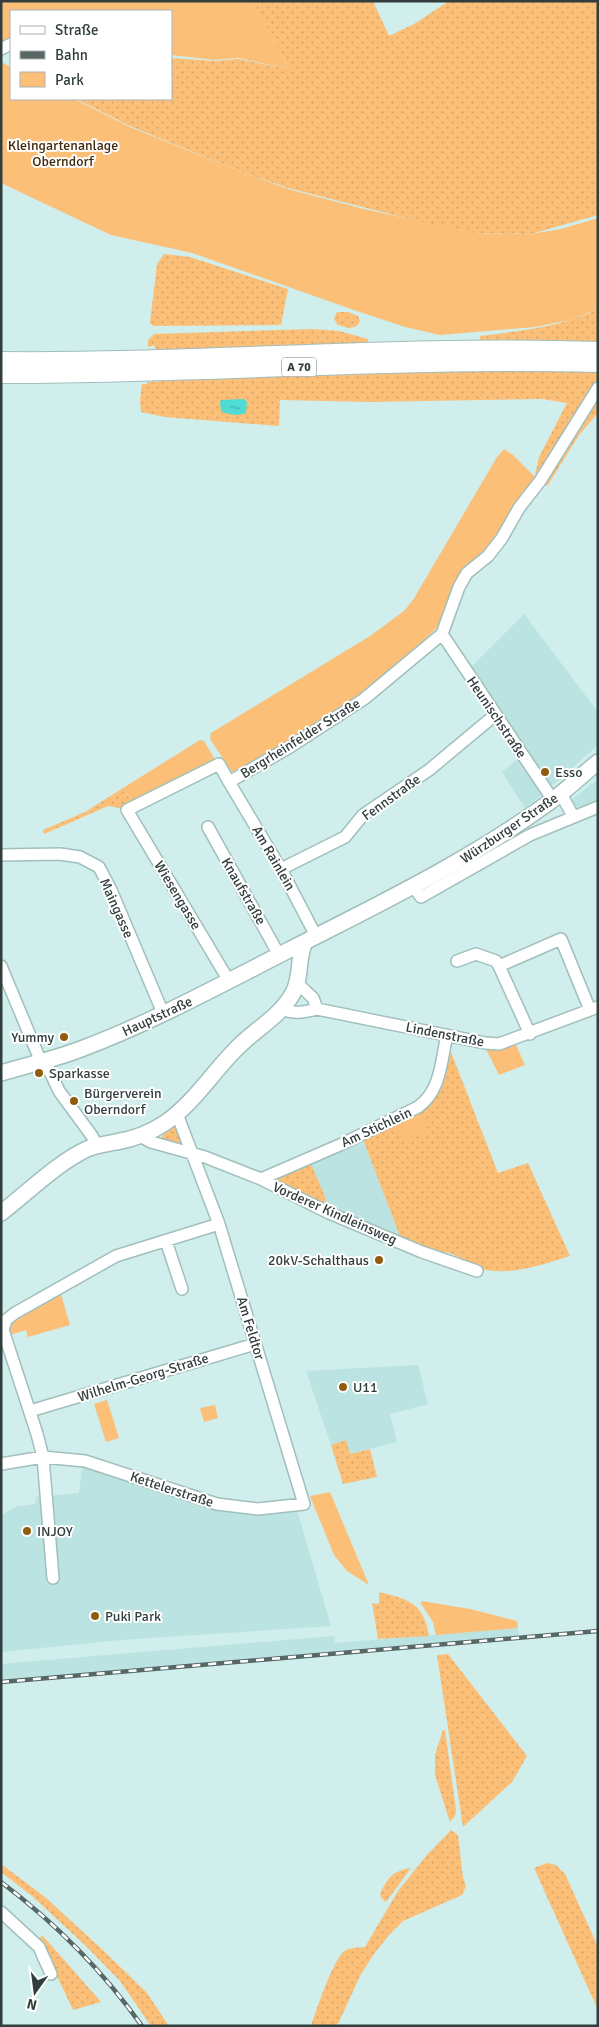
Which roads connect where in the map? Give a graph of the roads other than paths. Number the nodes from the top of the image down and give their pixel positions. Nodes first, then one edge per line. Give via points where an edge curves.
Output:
1 (598, 351) edge
2 (1, 361) edge
3 (598, 364) edge
4 (1, 374) edge
5 (597, 389) edge
6 (442, 634) junction
7 (495, 715) junction
8 (598, 762) edge
9 (229, 782) junction
10 (557, 797) junction
11 (598, 807) edge
12 (127, 810) joint
13 (574, 816) junction
14 (208, 827) dead end
15 (1, 855) edge
16 (281, 869) junction
17 (414, 887) junction
18 (311, 939) junction
19 (275, 957) junction
20 (457, 961) dead end
21 (1, 966) edge
22 (499, 966) junction
23 (229, 981) junction
24 (297, 982) junction
25 (281, 1008) junction
26 (594, 1008) edge
27 (317, 1009) junction
28 (163, 1013) junction
29 (530, 1034) junction
30 (447, 1035) junction
31 (43, 1061) junction
32 (1, 1073) edge
33 (176, 1114) junction
34 (140, 1136) junction
35 (97, 1146) junction
36 (193, 1153) junction
37 (261, 1179) junction
38 (7, 1208) edge
39 (219, 1224) junction
40 (166, 1241) junction
41 (477, 1271) dead end
42 (182, 1289) dead end
43 (255, 1344) junction
44 (30, 1411) junction
45 (42, 1458) junction
46 (1, 1464) edge
47 (304, 1504) joint
48 (53, 1578) dead end
49 (1, 1912) edge
50 (51, 1974) dead end

1 - 2 highway, A 70 via 457,350
3 - 4 highway, A 70 via 442,363
5 - 6 street via 502,538 488,556 466,574
6 - 7 street, Heunischstraße
6 - 9 street, Bergrheinfelder Straße via 364,699
7 - 10 street, Heunischstraße
7 - 16 street, Fennstraße via 429,770 364,815 345,837
8 - 10 main road, Würzburger Straße
9 - 12 street, Bergrheinfelder Straße via 219,764
9 - 16 street, Am Rainlein
10 - 13 street, Heunischstraße
10 - 17 main road, Würzburger Straße via 475,852
11 - 13 street
12 - 23 street, Wiesengasse
13 - 17 street, Würzburger Straße via 530,835 421,898
14 - 19 street, Knaufstraße
15 - 28 street, Maingasse via 60,854 80,857 98,867 111,890
16 - 18 street, Am Rainlein
17 - 18 main road, Würzburger Straße
18 - 19 main road, Hauptstraße
18 - 24 main road via 301,951
19 - 23 main road, Hauptstraße
19 - 24 main road
20 - 22 street via 476,954 496,961
21 - 31 street
22 - 26 street via 561,939
22 - 29 street
23 - 28 main road, Hauptstraße
24 - 25 main road via 292,995
24 - 27 street via 313,998
25 - 27 street, Lindenstraße via 302,1013
25 - 33 main road via 236,1048
26 - 29 street, Lindenstraße
27 - 30 street, Lindenstraße
28 - 31 main road, Hauptstraße via 87,1047
29 - 30 street, Lindenstraße via 499,1044
30 - 37 street, Am Stichlein via 435,1088 426,1102
31 - 32 main road, Hauptstraße
31 - 35 street via 59,1091
33 - 34 main road
33 - 36 street, Am Feldtor
34 - 35 main road
34 - 36 street
35 - 38 main road via 66,1162
36 - 37 street, Vorderer Kindleinsweg
36 - 39 street, Am Feldtor
37 - 41 street, Vorderer Kindleinsweg via 329,1213
39 - 40 street
39 - 43 street, Am Feldtor
40 - 42 street
40 - 44 street via 104,1261 6,1320 2,1330
43 - 44 street, Wilhelm-Georg-Straße
43 - 47 street, Am Feldtor
44 - 45 street
45 - 46 street, Kettelerstraße
45 - 47 street, Kettelerstraße via 85,1461 228,1506 266,1509
45 - 48 street
49 - 50 street via 39,1947

